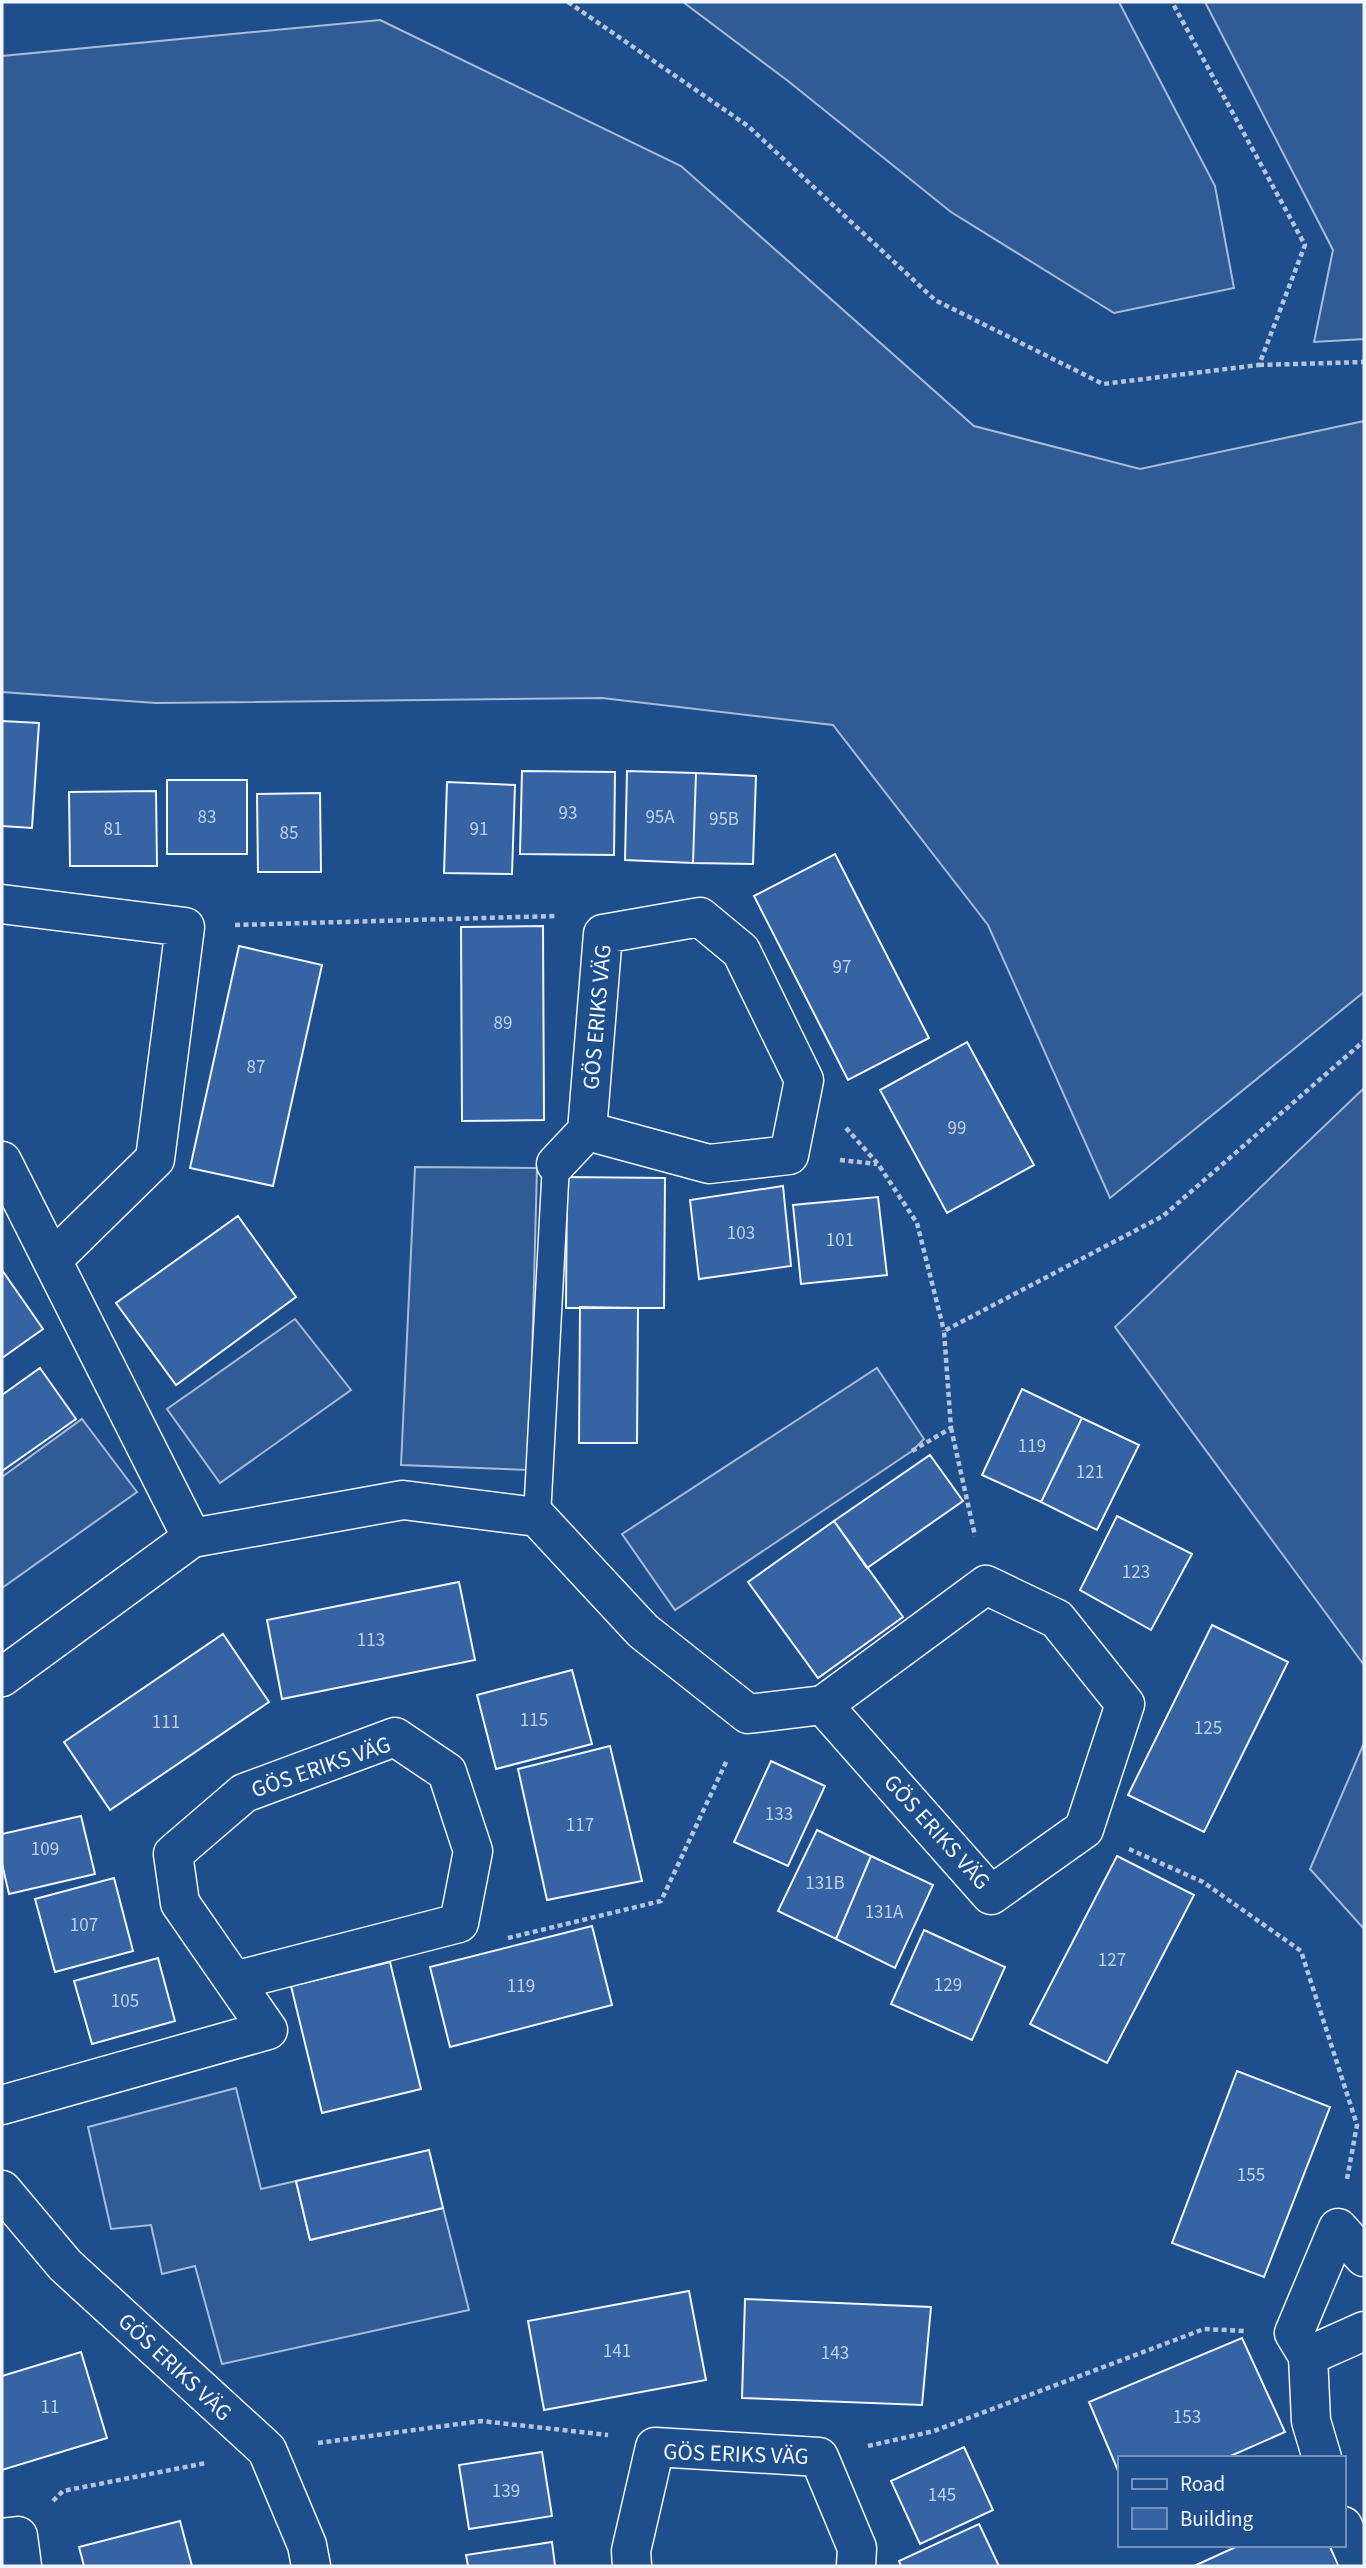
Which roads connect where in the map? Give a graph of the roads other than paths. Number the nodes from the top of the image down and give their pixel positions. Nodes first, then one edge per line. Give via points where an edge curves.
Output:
1 (2, 904) edge
2 (587, 1131) junction
3 (2, 1161) edge
4 (556, 1164) joint
5 (52, 1260) junction
6 (537, 1517) junction
7 (192, 1538) junction
8 (2, 1677) edge
9 (823, 1705) junction
10 (234, 1981) junction
11 (2, 2105) edge
12 (2, 2190) edge
13 (1364, 2257) edge
14 (1364, 2331) edge
15 (1301, 2345) junction
16 (1321, 2456) edge
17 (1345, 2531) edge
18 (311, 2566) edge
19 (632, 2566) edge
20 (856, 2566) edge
21 (1360, 2566) edge

1 - 5 street via 186,927 155,1158
2 - 2 street, GÖS ERIKS VÄG via 603,934 700,917 741,951 804,1080 789,1155 709,1164
2 - 4 street
3 - 5 street
4 - 6 lane
5 - 7 street
6 - 7 street via 403,1500
6 - 9 street via 643,1631 748,1714
7 - 8 street
9 - 9 street, GÖS ERIKS VÄG via 986,1586 1056,1619 1125,1704 1084,1829 991,1895
10 - 10 street, GÖS ERIKS VÄG via 180,1903 173,1854 244,1793 395,1737 447,1772 473,1851 459,1923
10 - 11 street, GÖS ERIKS VÄG via 268,2030
12 - 18 street, GÖS ERIKS VÄG via 65,2265 267,2451 307,2544
13 - 15 street via 1338,2228
14 - 15 street
15 - 16 street via 1311,2421
17 - 21 street
19 - 20 street, GÖS ERIKS VÄG via 631,2550 654,2447 819,2457 856,2548

